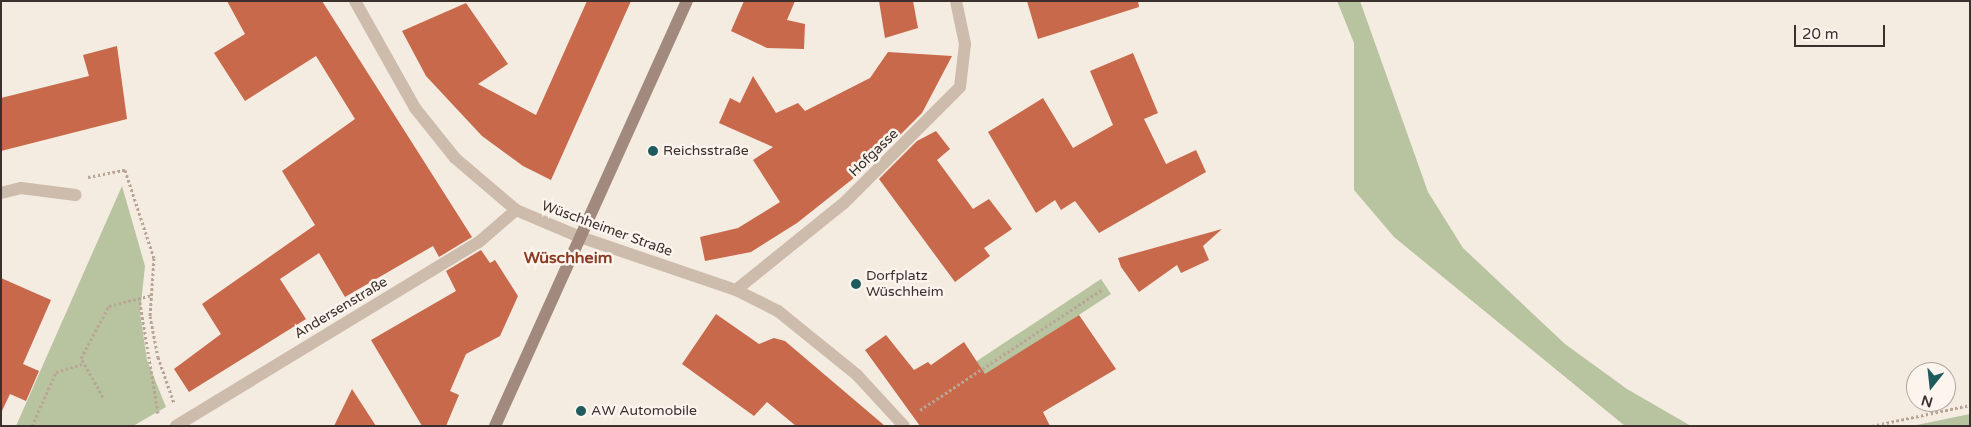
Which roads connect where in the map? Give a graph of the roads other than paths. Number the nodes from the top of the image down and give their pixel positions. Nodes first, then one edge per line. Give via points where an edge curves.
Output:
1 (354, 1) edge
2 (687, 1) edge
3 (956, 1) edge
4 (1, 193) edge
5 (76, 194) dead end
6 (516, 210) junction
7 (580, 237) junction
8 (736, 290) junction
9 (179, 424) edge
10 (902, 424) edge
11 (495, 426) edge

1 - 6 street, Wüschheimer Straße via 433,133
2 - 7 main road
3 - 8 street, Hofgasse via 965,44 960,86 844,203
4 - 5 street via 21,188
6 - 7 street, Wüschheimer Straße
6 - 9 street, Andersenstraße via 479,242
7 - 8 street, Wüschheimer Straße
7 - 11 main road
8 - 10 street, Wüschheimer Straße via 801,328 857,375

